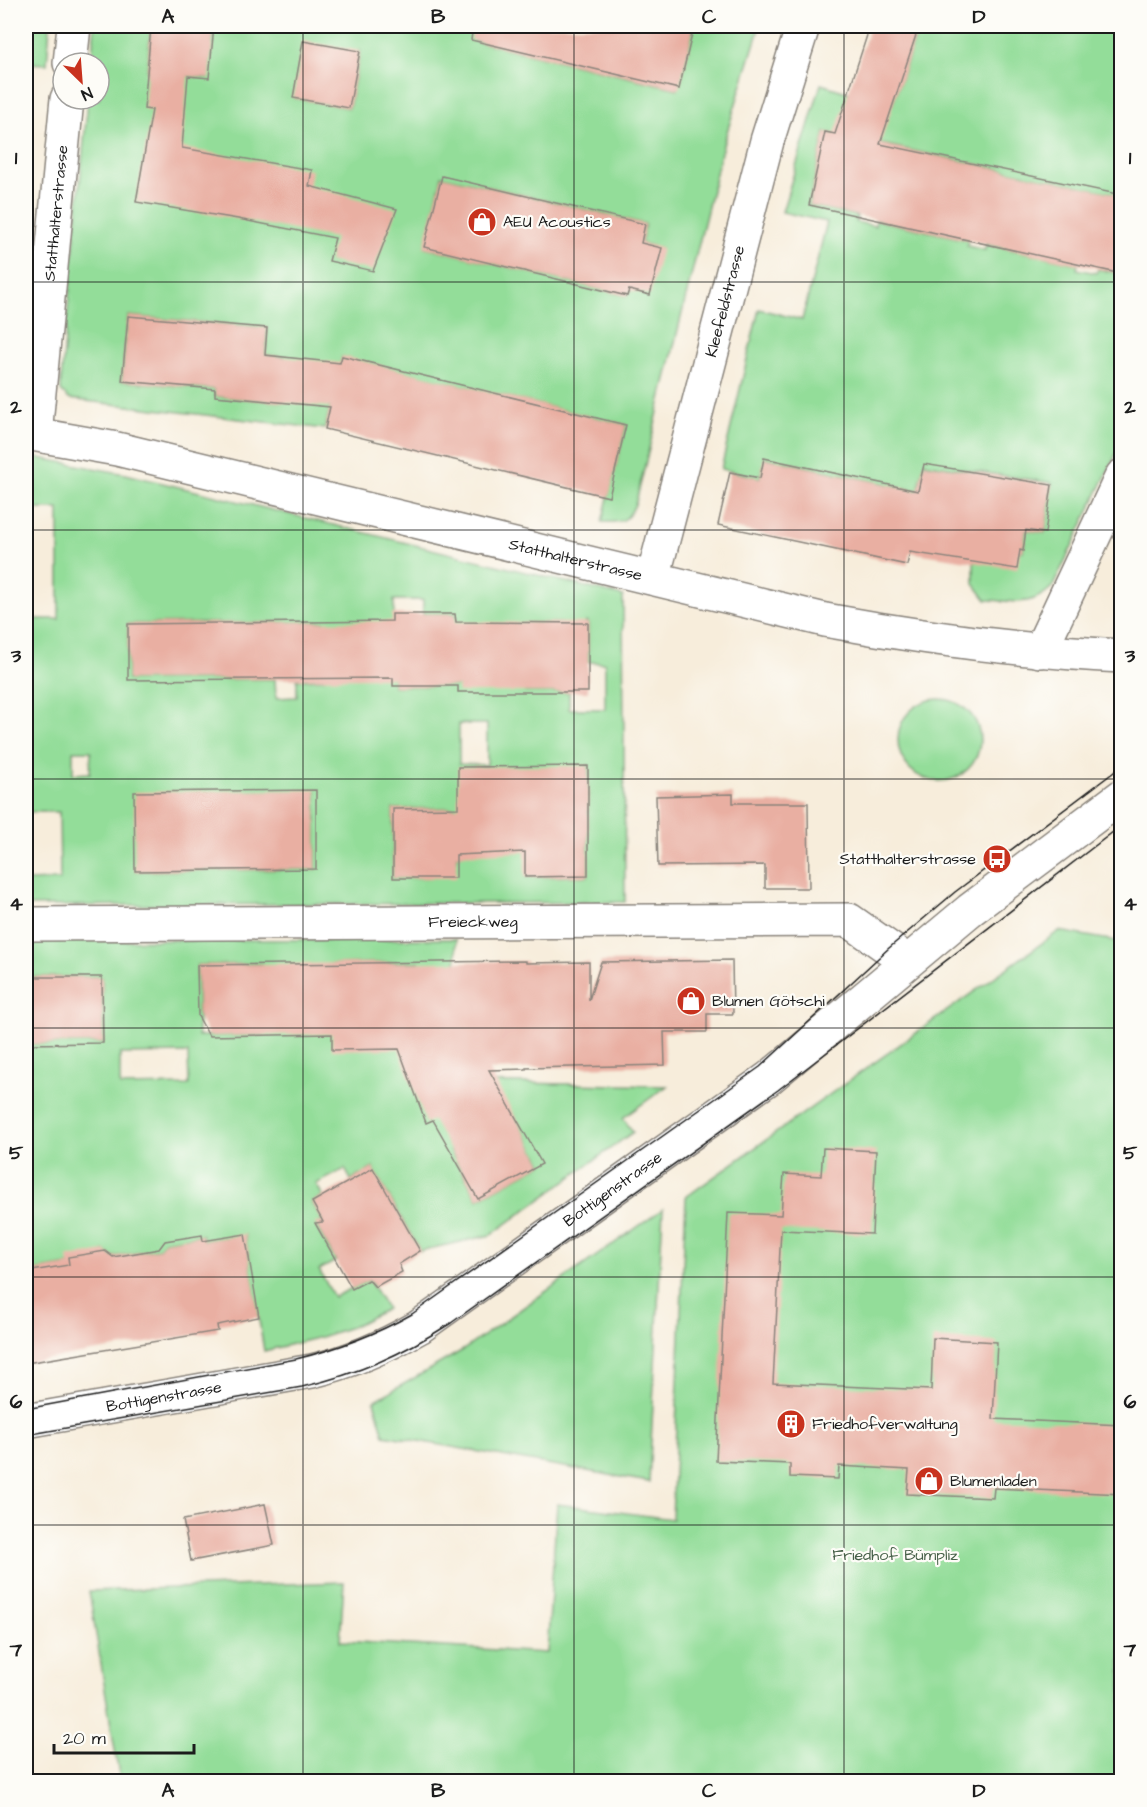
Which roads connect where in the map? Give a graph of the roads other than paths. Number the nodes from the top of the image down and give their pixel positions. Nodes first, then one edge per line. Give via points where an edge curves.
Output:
1 (74, 26) edge
2 (803, 26) edge
3 (71, 51) edge
4 (66, 111) edge
5 (30, 434) edge
6 (1122, 476) edge
7 (653, 578) junction
8 (1040, 651) junction
9 (1122, 656) edge
10 (1122, 796) edge
11 (26, 924) edge
12 (907, 961) junction
13 (26, 1421) edge

1 - 3 street
2 - 7 street, Kleefeldstrasse via 766,141
4 - 5 street, Statthalterstrasse
5 - 7 street, Statthalterstrasse via 129,451
6 - 8 street
7 - 8 street, Statthalterstrasse via 898,634
8 - 9 street, Statthalterstrasse
10 - 12 street, Bottigenstrasse
11 - 12 street, Freieckweg via 849,920
12 - 13 street, Bottigenstrasse via 769,1078 443,1311 393,1341 331,1366 291,1376

